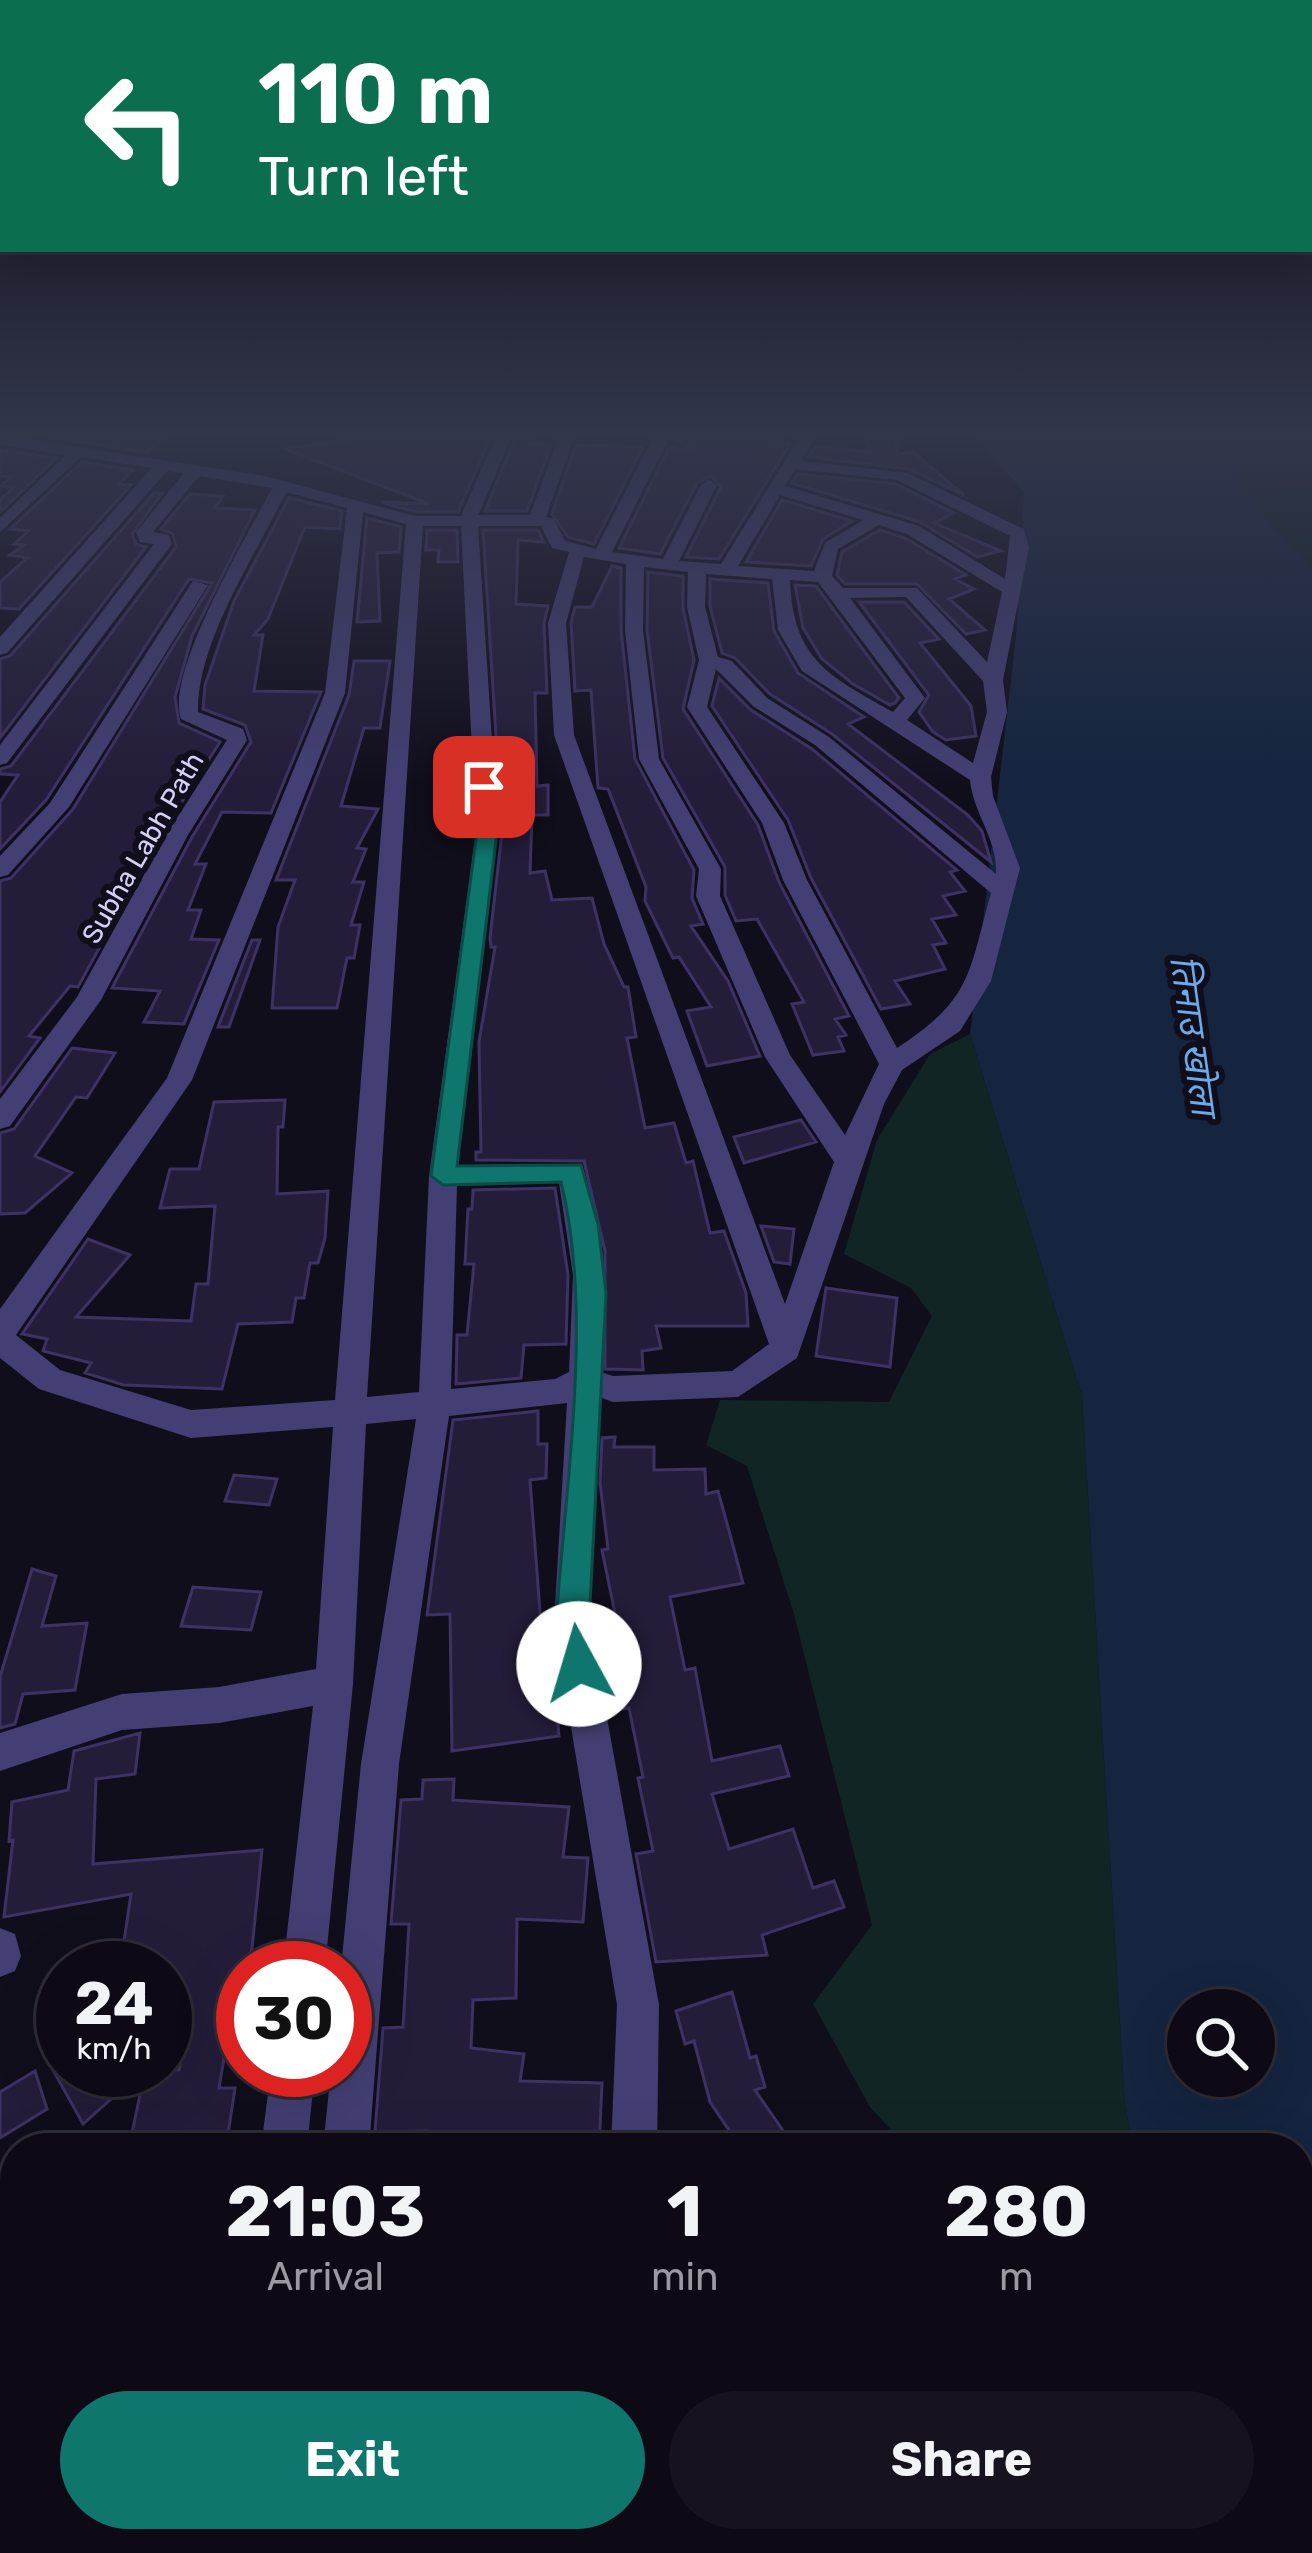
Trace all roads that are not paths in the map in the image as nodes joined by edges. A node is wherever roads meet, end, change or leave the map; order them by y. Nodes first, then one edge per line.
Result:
1 (89, 548) edge
2 (160, 548) edge
3 (250, 548) edge
4 (351, 548) edge
5 (413, 548) edge
6 (472, 548) edge
7 (573, 548) edge
8 (593, 548) edge
9 (677, 548) edge
10 (740, 548) edge
11 (830, 548) edge
12 (943, 548) edge
13 (1020, 548) edge
14 (590, 553) junction
15 (634, 560) junction
16 (668, 566) junction
17 (697, 568) junction
18 (728, 569) junction
19 (781, 573) junction
20 (199, 585) dead end
21 (831, 585) junction
22 (1011, 590) junction
23 (0, 649) edge
24 (709, 660) junction
25 (993, 680) junction
26 (896, 721) junction
27 (0, 759) edge
28 (980, 777) junction
29 (0, 869) edge
30 (1003, 891) junction
31 (892, 1064) junction
32 (0, 1119) edge
33 (848, 1162) junction
34 (443, 1176) junction
35 (0, 1336) edge
36 (786, 1349) junction
37 (584, 1379) junction
38 (434, 1402) junction
39 (350, 1412) junction
40 (334, 1684) junction
41 (0, 1752) edge
42 (307, 1941) edge
43 (290, 2097) edge
44 (286, 2133) edge
45 (347, 2133) edge
46 (634, 2133) edge

1 - 23 street
2 - 27 street
3 - 32 street, Subha Labh Path
4 - 35 street
5 - 39 street
6 - 34 street
7 - 14 street
8 - 14 street
9 - 16 street
10 - 18 street
11 - 21 street
12 - 22 street
13 - 22 street
14 - 15 street
14 - 36 street
15 - 16 street
15 - 33 street
16 - 17 street
17 - 18 street
17 - 24 street
18 - 19 street
19 - 21 street
19 - 26 street
20 - 29 street
21 - 25 street
21 - 26 street
22 - 25 street
24 - 30 street
24 - 31 street
25 - 28 street
26 - 28 street
28 - 30 street
30 - 31 street
31 - 33 street
33 - 36 street
34 - 37 street
34 - 38 street
35 - 39 street
36 - 37 street
37 - 38 street
37 - 46 street
38 - 39 street
38 - 45 street
39 - 40 street
40 - 41 street
40 - 42 street
43 - 44 street

